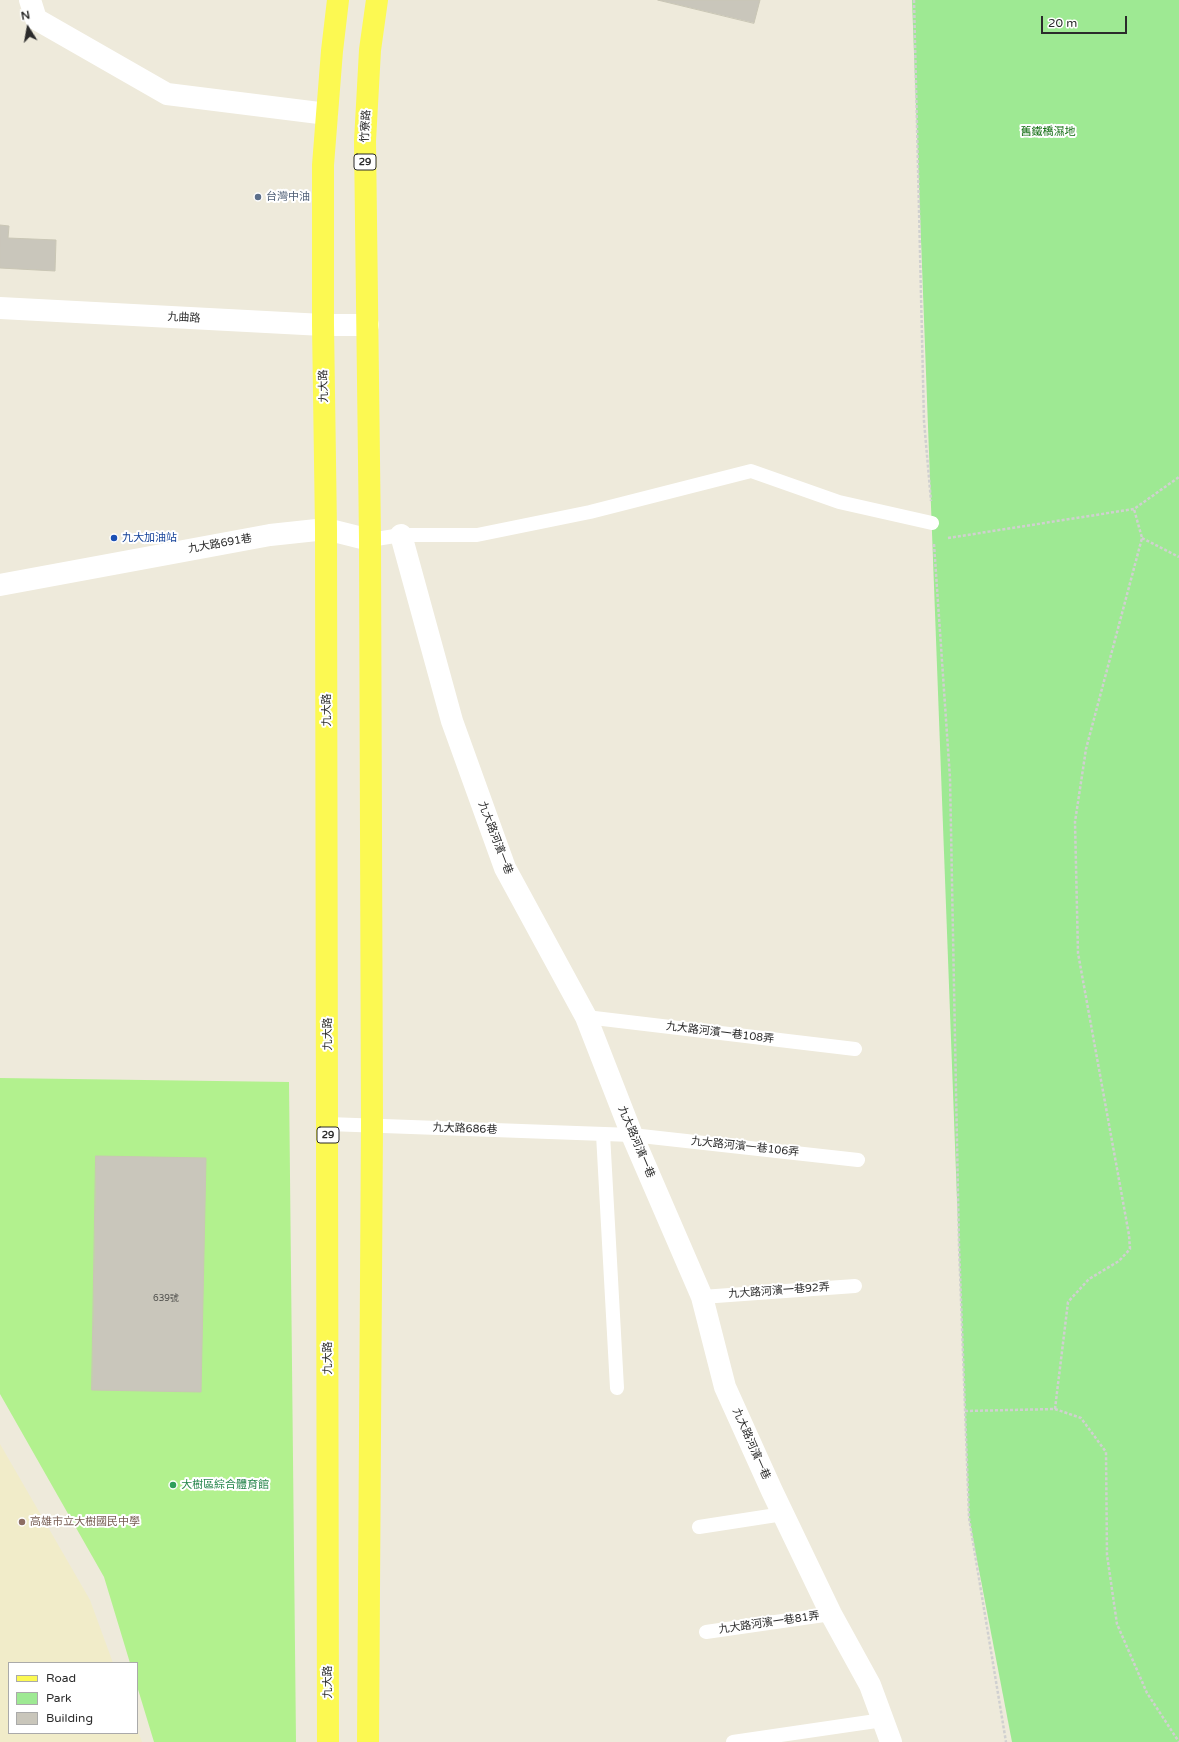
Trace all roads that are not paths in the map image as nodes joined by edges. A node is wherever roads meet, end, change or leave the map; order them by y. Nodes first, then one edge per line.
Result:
1 (30, 0) edge
2 (338, 0) edge
3 (377, 0) edge
4 (327, 114) junction
5 (0, 308) edge
6 (323, 325) junction
7 (368, 326) junction
8 (932, 523) road end
9 (326, 529) junction
10 (401, 535) junction
11 (370, 540) junction
12 (0, 585) edge
13 (586, 1017) junction
14 (855, 1049) dead end
15 (328, 1124) junction
16 (372, 1125) junction
17 (603, 1134) junction
18 (632, 1135) junction
19 (858, 1160) dead end
20 (855, 1286) dead end
21 (702, 1297) junction
22 (617, 1388) dead end
23 (783, 1514) junction
24 (699, 1527) dead end
25 (831, 1614) junction
26 (706, 1632) dead end
27 (883, 1720) junction
28 (328, 1742) edge
29 (368, 1742) edge
30 (733, 1742) edge
31 (891, 1742) edge

1 - 4 street
2 - 4 main road, 29
3 - 7 main road, 竹寮路 / 29
4 - 6 main road, 29
5 - 6 street, 九曲路
6 - 7 street, 九曲路
6 - 9 main road, 九大路 / 29
7 - 11 main road, 29
8 - 10 lane
9 - 11 street, 九大路691巷
9 - 12 street, 九大路691巷
9 - 15 main road, 九大路 / 29
10 - 11 lane
10 - 13 street, 九大路河濱一巷
11 - 16 main road, 29
13 - 14 lane, 九大路河濱一巷108弄
13 - 18 street, 九大路河濱一巷
15 - 16 lane, 九大路686巷
15 - 28 main road, 九大路 / 29
16 - 17 lane, 九大路686巷
16 - 29 main road, 29
17 - 18 lane, 九大路686巷
17 - 22 lane
18 - 19 lane, 九大路河濱一巷106弄
18 - 21 street, 九大路河濱一巷
20 - 21 lane, 九大路河濱一巷92弄
21 - 23 street, 九大路河濱一巷
23 - 24 lane
23 - 25 street, 九大路河濱一巷
25 - 26 lane, 九大路河濱一巷81弄
25 - 27 street, 九大路河濱一巷
27 - 30 lane
27 - 31 street, 九大路河濱一巷

